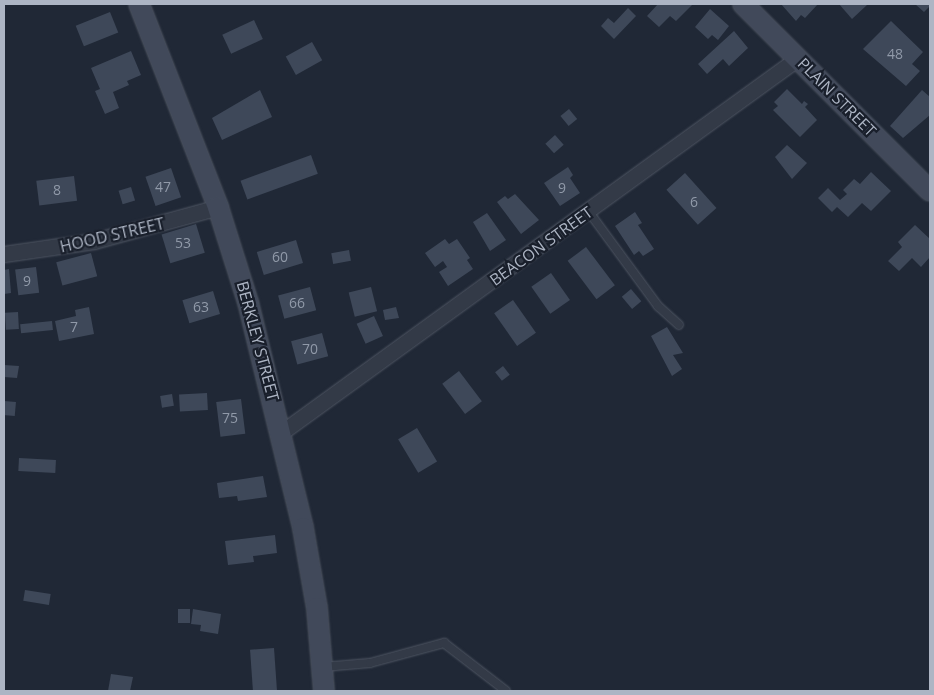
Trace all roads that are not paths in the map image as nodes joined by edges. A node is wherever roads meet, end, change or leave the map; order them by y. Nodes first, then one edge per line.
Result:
1 (140, 4) edge
2 (743, 4) edge
3 (798, 58) junction
4 (930, 191) edge
5 (218, 208) junction
6 (589, 212) junction
7 (4, 254) edge
8 (680, 325) dead end
9 (282, 432) junction
10 (323, 667) junction
11 (324, 691) edge
12 (506, 691) edge

1 - 5 main road, BERKLEY STREET
2 - 3 main road, PLAIN STREET
3 - 4 main road, PLAIN STREET
3 - 6 street, BEACON STREET
5 - 7 street, HOOD STREET
5 - 9 main road, BERKLEY STREET
6 - 8 lane
6 - 9 street, BEACON STREET
9 - 10 main road, BERKLEY STREET
10 - 11 main road, BERKLEY STREET
10 - 12 lane

